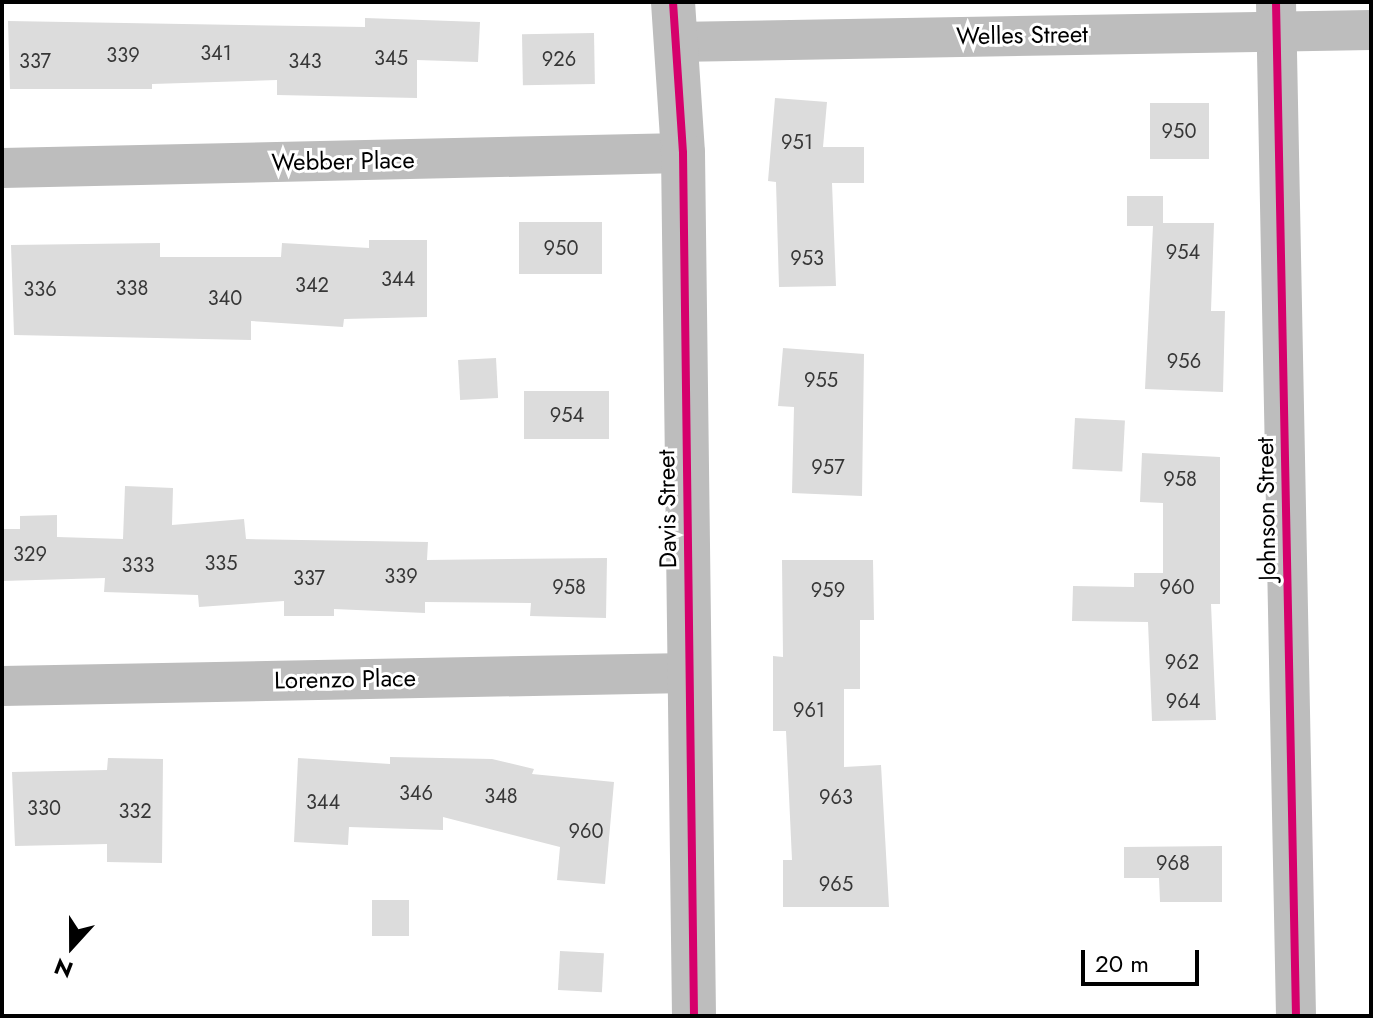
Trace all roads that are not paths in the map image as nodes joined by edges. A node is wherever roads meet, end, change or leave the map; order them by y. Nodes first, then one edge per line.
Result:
1 (1276, 16) edge
2 (674, 22) edge
3 (1371, 30) edge
4 (683, 153) junction
5 (2, 168) edge
6 (688, 673) junction
7 (2, 686) edge
8 (694, 1016) edge
9 (1296, 1016) edge

1 - 2 street, Welles Street
1 - 3 street, Welles Street
1 - 9 street, Johnson Street
2 - 4 street, Davis Street
4 - 5 street, Webber Place
4 - 6 street, Davis Street
6 - 7 street, Lorenzo Place
6 - 8 street, Davis Street

